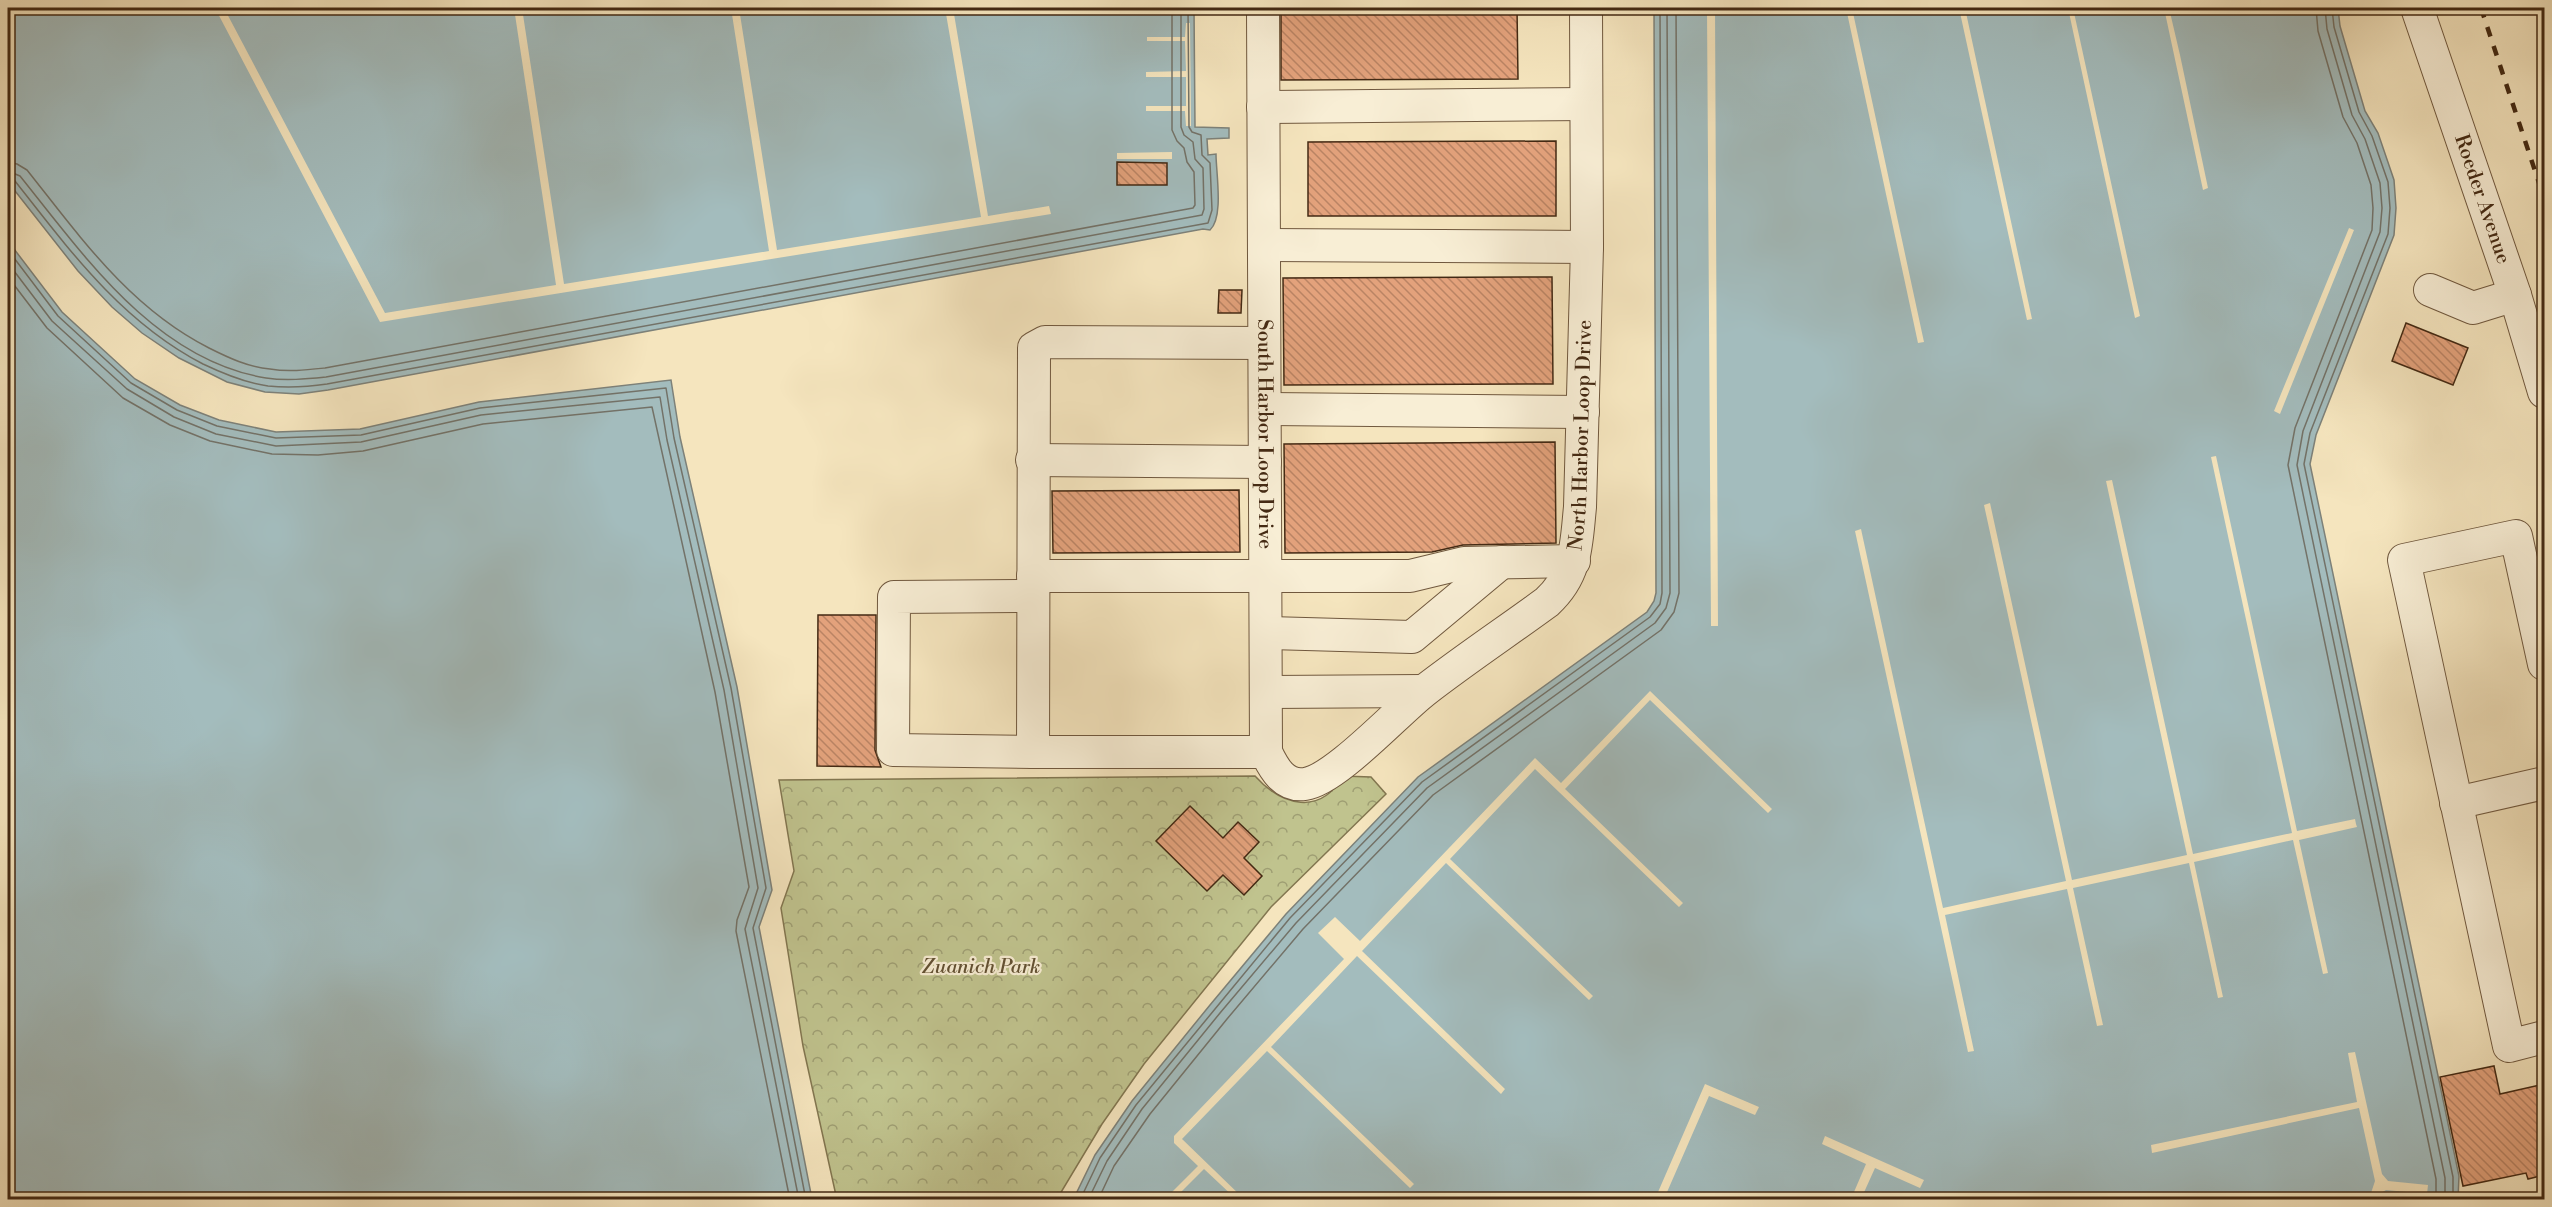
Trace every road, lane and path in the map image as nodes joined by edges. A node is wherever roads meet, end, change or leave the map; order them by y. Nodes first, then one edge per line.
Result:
1 (1263, 8) edge
2 (1586, 8) edge
3 (2417, 8) edge
4 (1586, 104) junction
5 (1263, 107) junction
6 (1264, 245) junction
7 (1587, 247) junction
8 (2430, 290) dead end
9 (2515, 295) junction
10 (1264, 343) junction
11 (2544, 392) edge
12 (1265, 409) junction
13 (1583, 412) junction
14 (1032, 460) junction
15 (1265, 462) junction
16 (1574, 561) junction
17 (1502, 562) junction
18 (1265, 575) junction
19 (1033, 586) junction
20 (1266, 633) junction
21 (2544, 664) edge
22 (1424, 691) junction
23 (1266, 692) junction
24 (1033, 752) junction
25 (1266, 752) junction
26 (1349, 757) joint
27 (2544, 783) edge
28 (2456, 803) junction
29 (2544, 1037) edge

1 - 5 street, South Harbor Loop Drive
2 - 4 street, North Harbor Loop Drive
3 - 9 street, Roeder Avenue
4 - 5 street
4 - 7 street, North Harbor Loop Drive
5 - 6 street, South Harbor Loop Drive
6 - 7 street
6 - 10 street, South Harbor Loop Drive
7 - 13 street, North Harbor Loop Drive
8 - 9 street
9 - 11 street, Roeder Avenue
10 - 12 street, South Harbor Loop Drive
10 - 14 street
12 - 13 street
12 - 15 street, South Harbor Loop Drive
13 - 16 street, North Harbor Loop Drive
14 - 15 street
14 - 19 street
15 - 18 street, South Harbor Loop Drive
16 - 17 street
16 - 22 street, North Harbor Loop Drive
17 - 18 street
17 - 20 street
18 - 19 street
18 - 20 street, South Harbor Loop Drive
19 - 24 street
19 - 24 street
20 - 23 street, South Harbor Loop Drive
21 - 28 street
22 - 23 street
22 - 26 street, North Harbor Loop Drive
23 - 25 street, South Harbor Loop Drive
24 - 25 street
25 - 26 street, South Harbor Loop Drive
27 - 28 street
28 - 29 street

